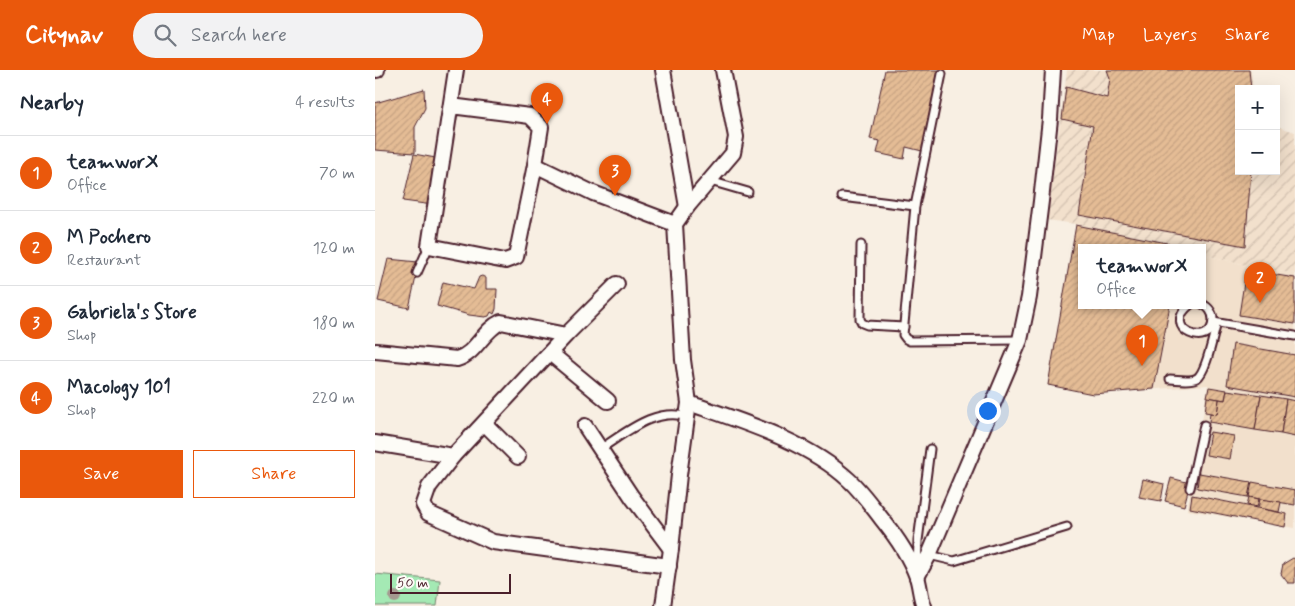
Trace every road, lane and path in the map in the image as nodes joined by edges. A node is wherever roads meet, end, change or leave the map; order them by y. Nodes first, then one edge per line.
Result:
1 (455, 70) edge
2 (663, 70) edge
3 (723, 70) edge
4 (1053, 70) edge
5 (942, 74) dead end
6 (451, 106) junction
7 (535, 165) junction
8 (710, 181) junction
9 (748, 192) dead end
10 (842, 197) dead end
11 (915, 206) junction
12 (687, 207) junction
13 (675, 224) junction
14 (861, 245) dead end
15 (429, 246) junction
16 (417, 274) dead end
17 (617, 284) dead end
18 (1206, 306) edge
19 (1184, 309) edge
20 (1215, 322) junction
21 (903, 327) junction
22 (566, 335) junction
23 (1295, 336) edge
24 (1020, 340) junction
25 (376, 351) dead end
26 (550, 353) junction
27 (1169, 379) dead end
28 (608, 401) dead end
29 (689, 410) junction
30 (485, 424) junction
31 (1203, 425) dead end
32 (585, 426) dead end
33 (375, 443) edge
34 (600, 449) junction
35 (930, 449) dead end
36 (453, 456) junction
37 (518, 457) dead end
38 (1190, 488) dead end
39 (1067, 527) dead end
40 (671, 549) junction
41 (929, 555) junction
42 (669, 566) junction
43 (917, 576) junction
44 (663, 606) edge
45 (924, 606) edge

1 - 6 street
2 - 12 street
3 - 8 street
4 - 24 street
5 - 11 lane
6 - 7 street
6 - 15 street
7 - 13 street
7 - 15 street
8 - 9 lane
8 - 12 street
10 - 11 lane
11 - 21 lane
12 - 13 street
13 - 29 street
14 - 21 lane
15 - 16 lane
17 - 22 street
18 - 20 lane
19 - 20 lane
20 - 23 lane
20 - 27 lane
21 - 24 lane
22 - 25 street
22 - 26 street
24 - 41 street
26 - 28 street
26 - 30 street
29 - 34 lane
29 - 40 street
29 - 43 street
30 - 36 street
30 - 37 street
31 - 38 lane
32 - 34 street
33 - 36 street
34 - 40 street
35 - 43 lane
36 - 42 street
39 - 41 lane
40 - 42 street
41 - 43 street
42 - 44 street
43 - 45 street

